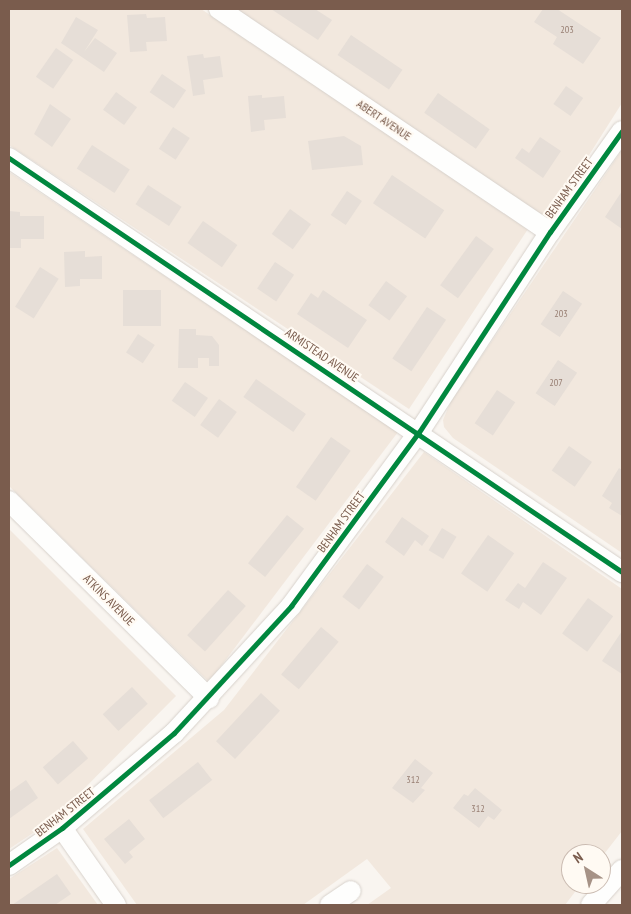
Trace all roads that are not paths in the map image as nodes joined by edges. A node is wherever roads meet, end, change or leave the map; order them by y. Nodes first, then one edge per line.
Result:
1 (219, 9) edge
2 (622, 131) edge
3 (9, 158) edge
4 (550, 232) junction
5 (419, 432) junction
6 (9, 501) edge
7 (622, 572) edge
8 (209, 698) junction
9 (62, 828) junction
10 (9, 865) edge
11 (622, 870) edge
12 (350, 891) dead end
13 (116, 905) edge
14 (330, 905) edge
15 (591, 905) edge

1 - 4 street, ABERT AVENUE
2 - 4 street, BENHAM STREET
3 - 5 street, ARMISTEAD AVENUE
4 - 5 street, BENHAM STREET
5 - 7 street, ARMISTEAD AVENUE
5 - 8 street, BENHAM STREET
6 - 8 street, ATKINS AVENUE
8 - 9 street, BENHAM STREET
9 - 10 street, BENHAM STREET
9 - 13 street
11 - 15 street
12 - 14 street

